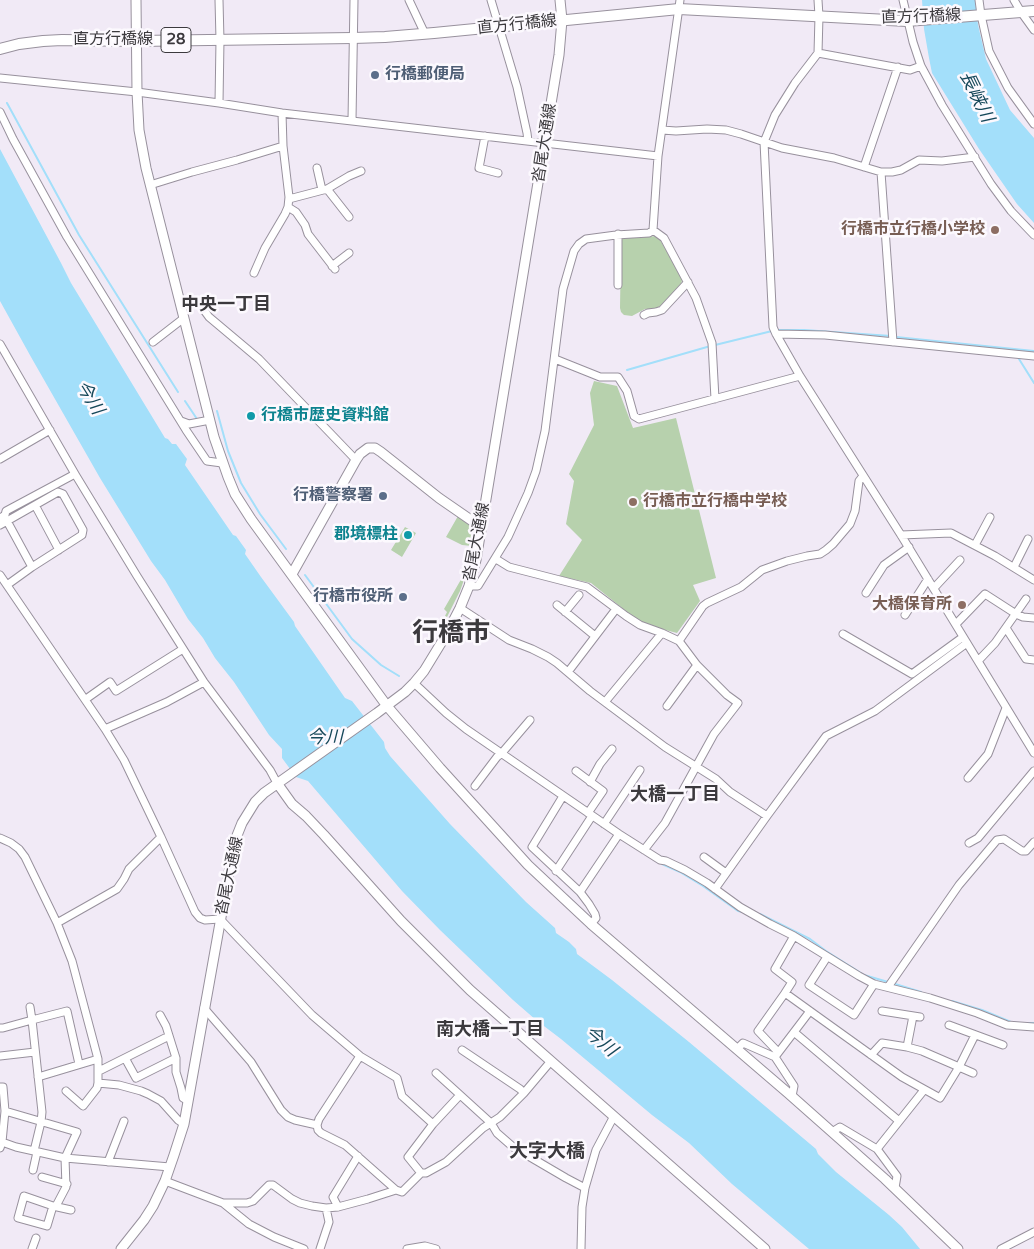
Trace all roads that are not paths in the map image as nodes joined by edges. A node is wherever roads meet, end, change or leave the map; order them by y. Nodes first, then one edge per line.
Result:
1 (136, 0) edge
2 (219, 0) edge
3 (354, 0) edge
4 (409, 0) edge
5 (490, 0) edge
6 (560, 0) edge
7 (818, 0) edge
8 (903, 0) edge
9 (979, 0) edge
10 (1014, 0) edge
11 (679, 5) edge
12 (1034, 11) edge
13 (1021, 12) junction
14 (979, 15) junction
15 (819, 16) junction
16 (562, 20) junction
17 (912, 20) junction
18 (499, 27) junction
19 (1034, 30) edge
20 (425, 34) junction
21 (353, 38) junction
22 (220, 40) junction
23 (137, 41) junction
24 (0, 50) edge
25 (818, 53) junction
26 (921, 66) junction
27 (898, 67) junction
28 (0, 78) edge
29 (137, 92) junction
30 (219, 103) junction
31 (0, 112) edge
32 (282, 113) junction
33 (352, 120) junction
34 (1034, 124) edge
35 (662, 130) junction
36 (485, 136) junction
37 (528, 141) junction
38 (764, 142) junction
39 (544, 144) junction
40 (283, 146) junction
41 (658, 156) junction
42 (974, 157) junction
43 (864, 167) junction
44 (317, 168) dead end
45 (361, 171) dead end
46 (880, 172) junction
47 (498, 173) dead end
48 (150, 185) junction
49 (325, 190) junction
50 (288, 203) junction
51 (349, 217) dead end
52 (654, 230) junction
53 (618, 234) junction
54 (1034, 235) edge
55 (349, 253) dead end
56 (254, 273) dead end
57 (688, 282) junction
58 (618, 285) dead end
59 (180, 301) junction
60 (644, 315) dead end
61 (184, 318) junction
62 (776, 334) junction
63 (153, 342) dead end
64 (893, 342) junction
65 (0, 344) edge
66 (1034, 356) edge
67 (555, 359) junction
68 (800, 376) junction
69 (715, 399) junction
70 (210, 420) junction
71 (181, 421) junction
72 (50, 430) junction
73 (0, 459) edge
74 (356, 460) junction
75 (222, 463) junction
76 (75, 474) junction
77 (863, 476) junction
78 (35, 505) junction
79 (990, 517) dead end
80 (4, 519) edge
81 (0, 525) edge
82 (481, 527) junction
83 (901, 534) junction
84 (1028, 539) dead end
85 (976, 545) junction
86 (908, 547) junction
87 (59, 550) junction
88 (496, 559) junction
89 (960, 560) dead end
90 (32, 567) junction
91 (1014, 567) junction
92 (292, 574) junction
93 (0, 575) edge
94 (928, 579) junction
95 (1034, 580) edge
96 (7, 586) junction
97 (469, 586) junction
98 (934, 588) junction
99 (866, 593) dead end
100 (579, 595) dead end
101 (1026, 599) dead end
102 (556, 606) dead end
103 (460, 608) junction
104 (616, 609) junction
105 (565, 612) junction
106 (1016, 614) junction
107 (905, 615) dead end
108 (1034, 618) edge
109 (956, 624) junction
110 (1006, 628) junction
111 (662, 633) junction
112 (843, 634) dead end
113 (595, 636) junction
114 (965, 640) junction
115 (679, 641) junction
116 (183, 648) junction
117 (1034, 660) edge
118 (978, 661) junction
119 (697, 665) junction
120 (568, 672) junction
121 (204, 682) junction
122 (414, 683) junction
123 (86, 698) junction
124 (605, 702) junction
125 (387, 706) junction
126 (667, 706) dead end
127 (1006, 708) junction
128 (530, 720) dead end
129 (105, 728) junction
130 (612, 749) dead end
131 (1034, 752) edge
132 (501, 754) junction
133 (696, 766) junction
134 (640, 770) dead end
135 (1034, 771) edge
136 (576, 772) dead end
137 (968, 778) dead end
138 (280, 781) junction
139 (590, 782) junction
140 (475, 786) dead end
141 (563, 796) junction
142 (590, 814) junction
143 (767, 816) junction
144 (604, 824) junction
145 (619, 834) junction
146 (162, 837) junction
147 (0, 838) edge
148 (1034, 842) edge
149 (969, 843) dead end
150 (644, 850) junction
151 (704, 857) dead end
152 (556, 871) junction
153 (726, 873) junction
154 (715, 889) junction
155 (580, 892) junction
156 (220, 919) junction
157 (57, 924) junction
158 (591, 924) junction
159 (794, 936) junction
160 (827, 957) junction
161 (874, 984) junction
162 (888, 987) junction
163 (785, 993) junction
164 (30, 1007) dead end
165 (204, 1008) junction
166 (810, 1011) junction
167 (882, 1011) dead end
168 (160, 1015) dead end
169 (32, 1020) junction
170 (949, 1025) dead end
171 (1034, 1027) edge
172 (0, 1028) edge
173 (794, 1032) junction
174 (974, 1035) junction
175 (169, 1036) junction
176 (1003, 1045) dead end
177 (907, 1047) junction
178 (462, 1050) dead end
179 (737, 1050) junction
180 (35, 1052) junction
181 (777, 1055) junction
182 (871, 1055) junction
183 (0, 1056) edge
184 (360, 1056) junction
185 (125, 1058) junction
186 (176, 1058) junction
187 (98, 1059) junction
188 (551, 1061) junction
189 (79, 1064) junction
190 (959, 1067) junction
191 (99, 1071) junction
192 (436, 1073) dead end
193 (973, 1073) dead end
194 (38, 1077) junction
195 (98, 1083) junction
196 (0, 1087) edge
197 (924, 1090) junction
198 (66, 1091) dead end
199 (524, 1093) junction
200 (460, 1095) junction
201 (792, 1096) junction
202 (188, 1101) junction
203 (5, 1111) junction
204 (614, 1116) junction
205 (124, 1121) dead end
206 (899, 1121) junction
207 (41, 1122) junction
208 (491, 1123) junction
209 (184, 1124) junction
210 (433, 1124) junction
211 (317, 1125) junction
212 (832, 1132) junction
213 (1, 1145) edge
214 (877, 1149) junction
215 (36, 1152) junction
216 (358, 1156) junction
217 (65, 1158) junction
218 (108, 1162) junction
219 (170, 1167) junction
220 (33, 1170) dead end
221 (421, 1173) junction
222 (42, 1177) dead end
223 (165, 1181) junction
224 (66, 1184) junction
225 (585, 1188) junction
226 (894, 1188) junction
227 (396, 1190) junction
228 (223, 1203) junction
229 (55, 1206) junction
230 (338, 1207) junction
231 (326, 1208) junction
232 (71, 1210) dead end
233 (1034, 1232) edge
234 (36, 1238) dead end
235 (32, 1249) edge
236 (121, 1249) edge
237 (304, 1249) edge
238 (320, 1249) edge
239 (409, 1249) edge
240 (436, 1249) edge
241 (582, 1249) edge
242 (765, 1249) edge
243 (958, 1249) edge
244 (1001, 1249) edge

1 - 23 street
2 - 22 street
3 - 21 street
4 - 20 street
5 - 18 street
6 - 16 street, 沓尾大通線
7 - 15 street
8 - 17 street
9 - 14 street
10 - 13 street
11 - 15 main road, 直方行橋線 / 28
11 - 16 main road, 直方行橋線 / 28
11 - 35 street
12 - 13 main road, 直方行橋線 / 28
13 - 14 main road, 直方行橋線 / 28
13 - 19 street
14 - 17 main road, 直方行橋線 / 28
14 - 34 street
15 - 17 main road, 直方行橋線 / 28
15 - 25 street
16 - 18 main road, 直方行橋線 / 28
16 - 39 street, 沓尾大通線
17 - 26 street
18 - 20 main road, 直方行橋線 / 28
18 - 37 street
20 - 21 main road, 直方行橋線 / 28
21 - 22 main road, 直方行橋線 / 28
21 - 33 street
22 - 23 main road, 直方行橋線 / 28
22 - 30 street
23 - 24 main road, 直方行橋線 / 28
23 - 29 street
25 - 27 street
25 - 38 street
26 - 27 street
26 - 42 street
27 - 43 street
28 - 29 street
29 - 30 street
29 - 48 street
30 - 32 street
31 - 71 street
32 - 33 street
32 - 40 street
33 - 36 street
35 - 38 street
35 - 41 street
36 - 37 street
36 - 47 street
37 - 39 street
38 - 43 street
38 - 62 street
39 - 41 street
39 - 82 street, 沓尾大通線
40 - 48 street
40 - 50 street
41 - 52 street
42 - 46 street
42 - 54 street
43 - 46 street
44 - 49 street
45 - 49 street
46 - 64 street
48 - 59 street
49 - 50 street
49 - 51 street
50 - 55 street
50 - 56 street
52 - 53 street
52 - 57 street
53 - 58 street
53 - 67 street
57 - 60 street
57 - 69 street
59 - 61 street
59 - 74 street
61 - 63 street
61 - 70 street
62 - 64 street
62 - 68 street
64 - 66 street
65 - 72 street
67 - 69 street
67 - 88 street
68 - 69 street
68 - 77 street
70 - 71 street
70 - 75 street
71 - 75 street
72 - 73 street
72 - 76 street
74 - 82 street
74 - 92 street
75 - 92 street
76 - 80 street
76 - 116 street
77 - 83 street
77 - 115 street
78 - 80 street
78 - 87 street
78 - 87 street
79 - 85 street
80 - 81 street
80 - 90 street
82 - 97 street, 沓尾大通線
83 - 85 street
83 - 86 street
84 - 91 street
85 - 91 street
86 - 94 street
86 - 99 street
87 - 90 street
88 - 97 street
88 - 104 street
89 - 98 street
90 - 96 street
91 - 95 street
92 - 125 street
93 - 96 street
94 - 98 street
94 - 107 street
96 - 123 street
97 - 103 street, 沓尾大通線
98 - 109 street
100 - 105 street
101 - 106 street
102 - 105 street
103 - 120 street
103 - 122 street, 沓尾大通線
104 - 111 street
104 - 113 street
105 - 113 street
106 - 108 street
106 - 109 street
106 - 110 street
109 - 114 street
110 - 117 street
110 - 118 street
111 - 115 street
111 - 124 street
112 - 114 street
113 - 120 street
114 - 118 street
114 - 143 street
115 - 119 street
116 - 121 street
116 - 123 street
118 - 127 street
119 - 126 street
119 - 133 street
120 - 124 street
121 - 129 street
121 - 138 street
122 - 125 street, 沓尾大通線
122 - 132 street
123 - 129 street
124 - 133 street
125 - 138 street, 沓尾大通線
125 - 158 street
127 - 131 street
127 - 137 street
128 - 132 street
129 - 146 street
130 - 139 street
132 - 140 street
132 - 141 street
133 - 143 street
133 - 150 street
134 - 144 street
135 - 149 street
136 - 139 street
138 - 156 street, 沓尾大通線
138 - 188 street
139 - 142 street
141 - 142 street
141 - 152 street
142 - 144 street
142 - 152 street
143 - 153 street
144 - 145 street
145 - 150 street
145 - 155 street
146 - 156 street
146 - 157 street
147 - 157 street
148 - 162 street
150 - 154 street
151 - 153 street
152 - 155 street
153 - 154 street
154 - 159 street
155 - 158 street
156 - 165 street, 沓尾大通線
156 - 184 street
157 - 187 street
158 - 179 street
159 - 160 street
159 - 163 street
160 - 161 street
160 - 161 street
161 - 162 street
162 - 171 street
163 - 166 street
163 - 181 street
164 - 169 street
165 - 202 street, 沓尾大通線
165 - 211 street
166 - 173 street
166 - 182 street
167 - 177 street
168 - 175 street
169 - 172 street
169 - 180 street
169 - 189 street
170 - 174 street
173 - 181 street
173 - 206 street
174 - 176 street
174 - 190 street
175 - 185 street
175 - 186 street
177 - 182 street
177 - 190 street
178 - 199 street
179 - 181 street
179 - 201 street
180 - 183 street
180 - 194 street
181 - 201 street
182 - 197 street
184 - 210 street
184 - 211 street
185 - 186 street
185 - 191 street
186 - 202 street
187 - 189 street
187 - 191 street
188 - 199 street
188 - 204 street
189 - 194 street
190 - 193 street
190 - 197 street
191 - 195 street
192 - 200 street
194 - 207 street
195 - 198 street
195 - 209 street
196 - 203 street
197 - 206 street
199 - 208 street
200 - 208 street
200 - 210 street
201 - 212 street
202 - 209 street, 沓尾大通線
203 - 207 street
203 - 213 street
204 - 225 street
204 - 242 street
205 - 218 street
206 - 214 street
207 - 215 street
207 - 217 street
208 - 221 street
208 - 225 street
209 - 219 street, 沓尾大通線
210 - 221 street
211 - 216 street
212 - 214 street
212 - 226 street
213 - 215 street
214 - 226 street
215 - 217 street
215 - 220 street
216 - 227 street
216 - 230 street
217 - 218 street
217 - 224 street
218 - 219 street
219 - 223 street, 沓尾大通線
221 - 227 street
222 - 224 street
223 - 228 street
223 - 236 street, 沓尾大通線
224 - 229 street
225 - 241 street
226 - 243 street
227 - 230 street
228 - 231 street
228 - 237 street
229 - 229 street
229 - 232 street
230 - 231 street
231 - 238 street
233 - 244 street
234 - 235 street
239 - 240 street

